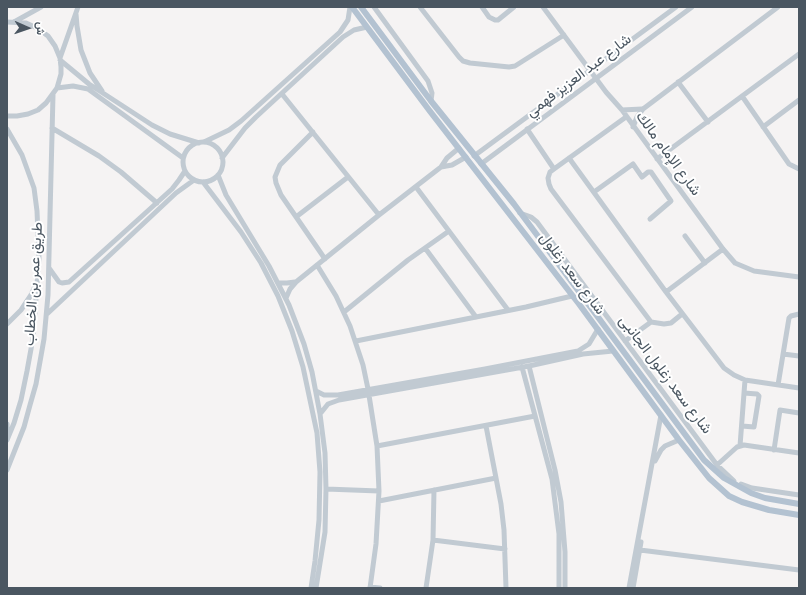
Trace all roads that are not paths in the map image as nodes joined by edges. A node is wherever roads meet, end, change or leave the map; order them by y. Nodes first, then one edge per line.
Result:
1 (41, 7) edge
2 (78, 7) edge
3 (351, 7) edge
4 (362, 7) edge
5 (374, 7) edge
6 (420, 7) edge
7 (482, 7) edge
8 (514, 7) edge
9 (543, 7) edge
10 (676, 7) edge
11 (692, 7) edge
12 (778, 7) edge
13 (76, 14) junction
14 (9, 22) edge
15 (367, 27) junction
16 (564, 35) junction
17 (799, 54) edge
18 (60, 59) junction
19 (590, 70) junction
20 (596, 78) junction
21 (678, 82) junction
22 (57, 88) junction
23 (104, 93) junction
24 (282, 94) junction
25 (53, 95) junction
26 (742, 96) junction
27 (799, 100) edge
28 (433, 103) junction
29 (643, 109) junction
30 (429, 110) junction
31 (622, 110) junction
32 (7, 116) edge
33 (626, 116) junction
34 (708, 122) junction
35 (633, 126) junction
36 (763, 127) junction
37 (52, 128) junction
38 (7, 129) edge
39 (527, 129) junction
40 (313, 132) junction
41 (496, 140) junction
42 (201, 142) junction
43 (459, 148) junction
44 (502, 148) junction
45 (474, 156) junction
46 (466, 157) junction
47 (183, 158) junction
48 (222, 158) junction
49 (569, 158) junction
50 (657, 159) junction
51 (481, 164) junction
52 (442, 167) junction
53 (554, 169) junction
54 (799, 169) edge
55 (185, 170) junction
56 (218, 175) junction
57 (348, 177) junction
58 (194, 180) junction
59 (203, 182) junction
60 (416, 187) junction
61 (594, 192) junction
62 (157, 203) junction
63 (520, 213) junction
64 (379, 215) junction
65 (296, 217) junction
66 (650, 218) dead end
67 (449, 231) junction
68 (685, 236) dead end
69 (425, 248) junction
70 (723, 249) junction
71 (325, 259) junction
72 (705, 263) junction
73 (317, 265) junction
74 (49, 268) junction
75 (799, 277) edge
76 (38, 279) junction
77 (296, 282) junction
78 (278, 283) junction
79 (666, 292) junction
80 (572, 296) junction
81 (286, 298) junction
82 (508, 310) junction
83 (344, 312) junction
84 (47, 314) junction
85 (682, 314) junction
86 (799, 314) edge
87 (476, 317) junction
88 (651, 322) junction
89 (7, 324) edge
90 (598, 329) junction
91 (356, 340) junction
92 (625, 341) junction
93 (613, 351) junction
94 (783, 354) junction
95 (799, 356) edge
96 (530, 366) junction
97 (522, 367) junction
98 (642, 377) junction
99 (745, 380) junction
100 (636, 382) junction
101 (778, 385) junction
102 (799, 388) edge
103 (316, 391) junction
104 (368, 392) junction
105 (744, 392) junction
106 (799, 413) edge
107 (320, 414) junction
108 (661, 415) junction
109 (535, 416) junction
110 (7, 424) edge
111 (486, 426) junction
112 (742, 426) junction
113 (7, 440) edge
114 (679, 440) junction
115 (377, 446) junction
116 (740, 446) junction
117 (774, 450) junction
118 (799, 453) edge
119 (717, 465) junction
120 (7, 470) edge
121 (496, 478) junction
122 (326, 489) junction
123 (434, 490) junction
124 (379, 491) junction
125 (799, 495) edge
126 (379, 501) junction
127 (799, 504) edge
128 (799, 515) edge
129 (433, 540) junction
130 (505, 549) junction
131 (640, 550) junction
132 (799, 570) edge
133 (311, 588) edge
134 (316, 588) edge
135 (370, 588) edge
136 (380, 588) edge
137 (426, 588) edge
138 (506, 588) edge
139 (559, 588) edge
140 (565, 588) edge
141 (629, 588) edge
142 (633, 588) edge

1 - 14 street
2 - 13 street
3 - 15 main road, شارع سعد زغلول
3 - 42 street
4 - 28 main road, شارع سعد زغلول
5 - 28 street
6 - 16 street
7 - 8 street
9 - 16 street, شارع الإمام مالك
10 - 19 street, شارع عبد العزيز فهمي
11 - 20 street, شارع عبد العزيز فهمي
12 - 21 street
13 - 18 street
13 - 23 street
14 - 18 street
15 - 24 street
15 - 30 main road, شارع سعد زغلول
16 - 19 street, شارع الإمام مالك
17 - 26 street
18 - 22 street
18 - 23 street
19 - 20 street, شارع الإمام مالك
19 - 41 street, شارع عبد العزيز فهمي
20 - 31 street, شارع الإمام مالك
20 - 39 street, شارع عبد العزيز فهمي
21 - 29 street
21 - 34 street
22 - 25 street
22 - 47 street
23 - 42 street
24 - 40 street
24 - 48 street
25 - 32 street
25 - 37 street, طريق عمر بن الخطاب
26 - 34 street
26 - 36 street
27 - 36 street
28 - 30 main road
28 - 45 main road, شارع سعد زغلول
29 - 31 street
29 - 35 street
30 - 43 main road, شارع سعد زغلول
31 - 33 street, شارع الإمام مالك
33 - 35 street, شارع الإمام مالك
33 - 49 street
34 - 50 street
35 - 50 street, شارع الإمام مالك
36 - 54 street
37 - 62 street
37 - 74 street, طريق عمر بن الخطاب
38 - 76 street, طريق عمر بن الخطاب
39 - 44 street, شارع عبد العزيز فهمي
39 - 53 street
40 - 57 street
40 - 65 street
41 - 44 street
41 - 45 street, شارع عبد العزيز فهمي
42 - 47 street
42 - 48 street
43 - 46 main road, شارع سعد زغلول
43 - 52 street
44 - 51 street, شارع عبد العزيز فهمي
45 - 51 main road, شارع سعد زغلول
46 - 52 street
46 - 80 main road, شارع سعد زغلول
47 - 55 street
48 - 56 street
49 - 53 street
49 - 61 street
50 - 70 street, شارع الإمام مالك
51 - 63 main road, شارع سعد زغلول
52 - 60 street
53 - 88 street
55 - 58 street
55 - 62 street
56 - 59 street
56 - 78 street
57 - 64 street
57 - 65 street
58 - 59 street
58 - 84 street
59 - 133 street
60 - 64 street
60 - 67 street
61 - 66 street
61 - 79 street
62 - 74 street
63 - 92 street, شارع سعد زغلول الجانبى
63 - 98 main road, شارع سعد زغلول
64 - 71 street
65 - 71 street
67 - 69 street
67 - 82 street
68 - 72 street
69 - 83 street
69 - 87 street
70 - 72 street
70 - 75 street, شارع الإمام مالك
71 - 73 street
72 - 79 street
73 - 77 street
73 - 83 street
74 - 84 street, طريق عمر بن الخطاب
76 - 89 street
76 - 113 street, طريق عمر بن الخطاب
77 - 78 street
77 - 81 street
78 - 81 street
79 - 85 street
80 - 82 street
80 - 90 main road, شارع سعد زغلول
81 - 103 street
82 - 87 street
83 - 91 street
84 - 120 street, طريق عمر بن الخطاب
85 - 88 street
85 - 99 street
86 - 94 street
87 - 91 street
88 - 92 street
90 - 93 main road, شارع سعد زغلول
90 - 104 street
91 - 104 street
92 - 119 street, شارع سعد زغلول الجانبى
93 - 96 street
93 - 100 main road, شارع سعد زغلول
94 - 95 street
94 - 101 street
96 - 97 street
96 - 140 street
97 - 104 street
97 - 109 street
98 - 100 main road
98 - 127 main road, شارع سعد زغلول
99 - 101 street
99 - 105 street
100 - 108 main road, شارع سعد زغلول
101 - 102 street
103 - 104 street
103 - 107 street
104 - 107 street
104 - 115 street
105 - 112 street
105 - 112 street
106 - 117 street
107 - 122 street
108 - 114 main road, شارع سعد زغلول
108 - 141 street
109 - 111 street
109 - 139 street
110 - 113 street
111 - 115 street
111 - 121 street
112 - 116 street
114 - 128 main road, شارع سعد زغلول
114 - 131 street
115 - 124 street
116 - 117 street
116 - 119 street
117 - 118 street
119 - 125 street, شارع سعد زغلول الجانبى
121 - 123 street
121 - 130 street
122 - 124 street
122 - 134 street
123 - 126 street
123 - 129 street
124 - 126 street
126 - 135 street
129 - 130 street
129 - 137 street
130 - 138 street
131 - 132 street
131 - 142 street
135 - 136 street

